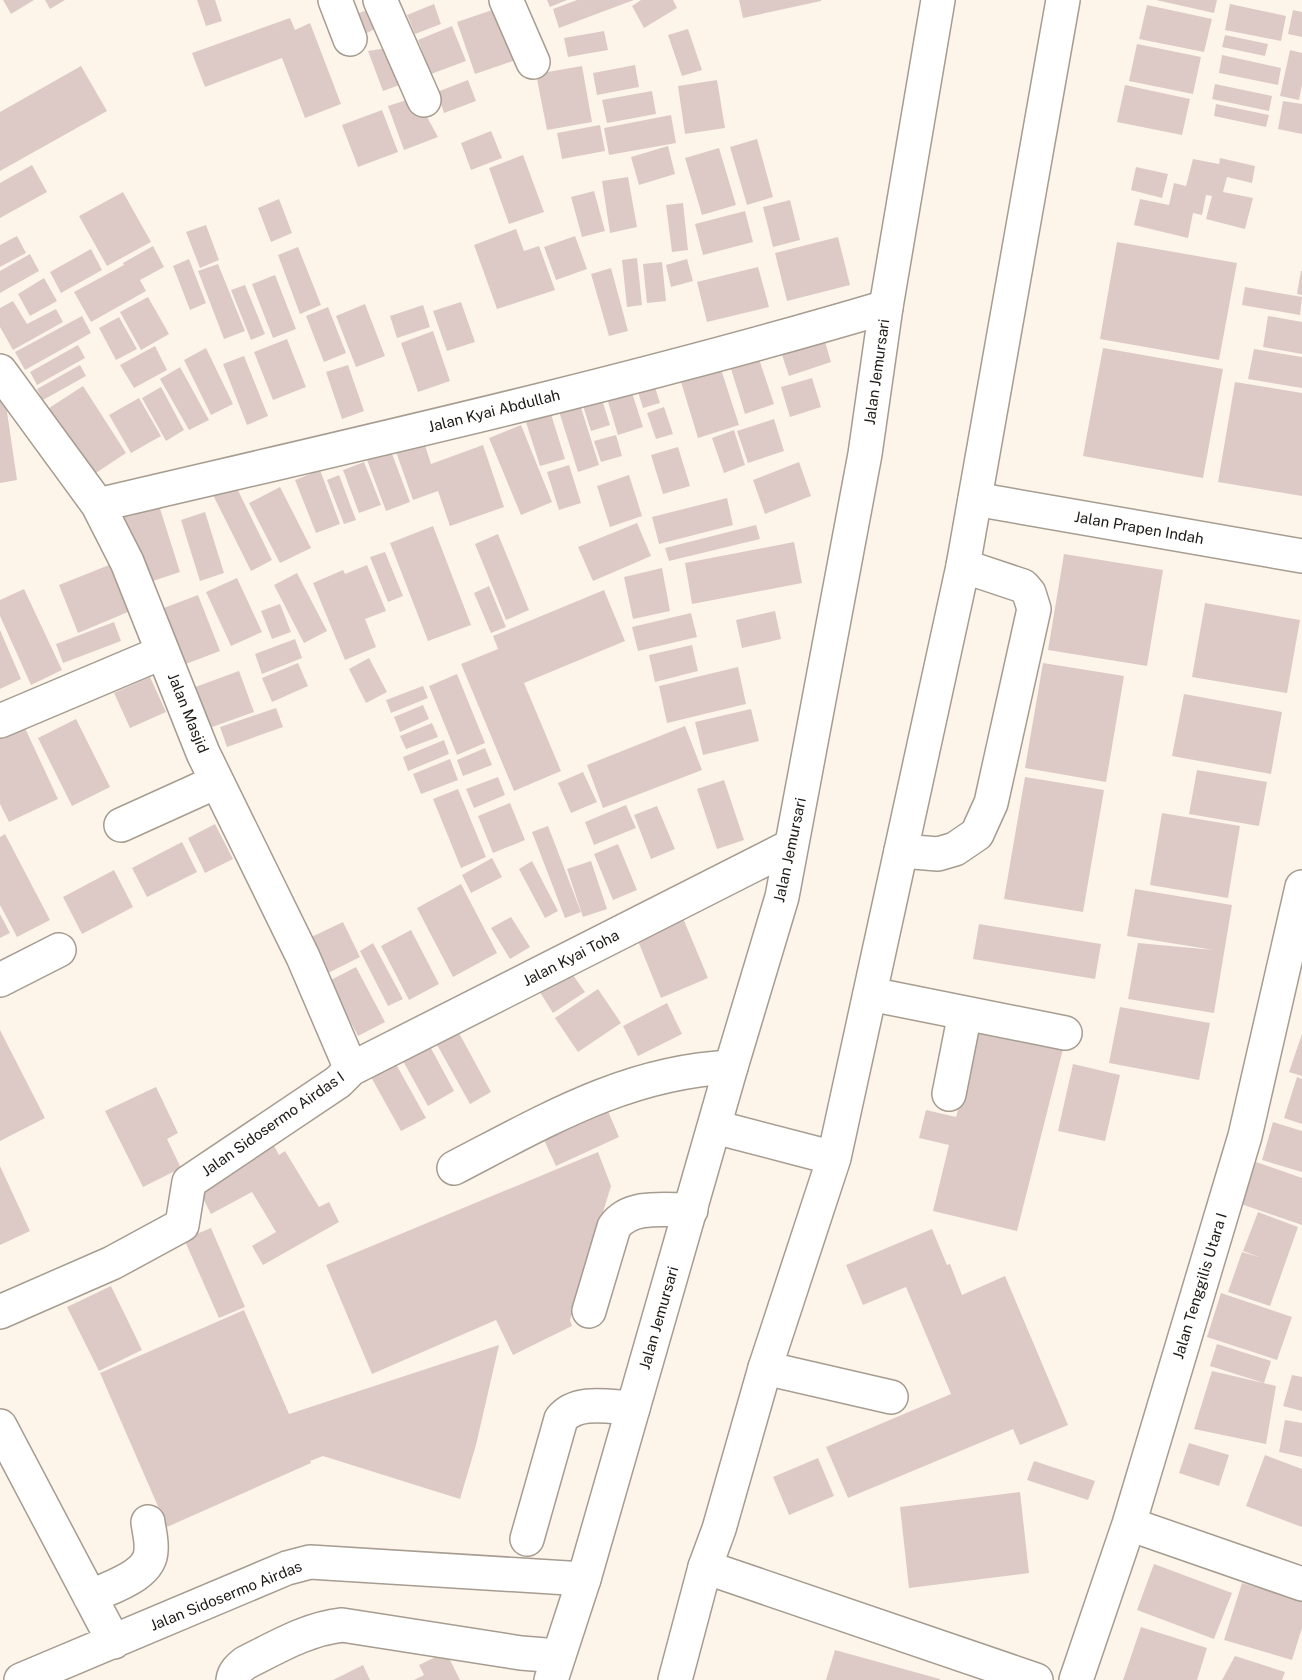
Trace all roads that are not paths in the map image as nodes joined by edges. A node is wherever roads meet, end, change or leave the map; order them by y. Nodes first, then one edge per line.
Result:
1 (335, 0) edge
2 (380, 0) edge
3 (506, 0) edge
4 (938, 0) edge
5 (1063, 0) edge
6 (350, 39) dead end
7 (533, 62) dead end
8 (424, 100) dead end
9 (886, 307) junction
10 (0, 371) edge
11 (975, 499) junction
12 (98, 505) junction
13 (1302, 556) edge
14 (963, 566) junction
15 (149, 658) dead end
16 (0, 722) edge
17 (216, 782) junction
18 (121, 825) dead end
19 (791, 846) junction
20 (901, 851) junction
21 (1302, 887) edge
22 (59, 950) dead end
23 (0, 980) edge
24 (870, 994) junction
25 (965, 1013) junction
26 (1065, 1033) dead end
27 (731, 1067) junction
28 (351, 1069) junction
29 (949, 1094) dead end
30 (715, 1127) junction
31 (834, 1158) junction
32 (454, 1168) dead end
33 (691, 1210) junction
34 (589, 1311) dead end
35 (0, 1312) edge
36 (765, 1368) junction
37 (891, 1396) dead end
38 (633, 1408) junction
39 (0, 1426) edge
40 (148, 1521) dead end
41 (1129, 1524) junction
42 (526, 1539) dead end
43 (705, 1567) junction
44 (584, 1580) junction
45 (1302, 1584) edge
46 (90, 1597) junction
47 (114, 1642) junction
48 (555, 1668) edge
49 (21, 1680) edge
50 (233, 1680) edge
51 (675, 1680) edge
52 (1036, 1680) edge
53 (1076, 1680) edge

1 - 6 street
2 - 8 street
3 - 7 street
4 - 9 street, Jalan Jemursari
5 - 11 street
9 - 12 street, Jalan Kyai Abdullah
9 - 19 street, Jalan Jemursari
10 - 12 street, Jalan Masjid
11 - 13 street, Jalan Prapen Indah
11 - 14 street
12 - 17 street, Jalan Masjid
14 - 20 street
14 - 20 street
15 - 16 street
17 - 18 street
17 - 28 street, Jalan Masjid
19 - 27 street, Jalan Jemursari
19 - 28 street, Jalan Kyai Toha
20 - 24 street
21 - 41 street, Jalan Tenggilis Utara I
22 - 23 street
24 - 25 street
24 - 31 street
25 - 26 street
25 - 29 street
27 - 30 street, Jalan Jemursari
27 - 32 street
28 - 35 street, Jalan Sidosermo Airdas I
30 - 31 street
30 - 33 street, Jalan Jemursari
31 - 36 street
33 - 34 street
33 - 38 street, Jalan Jemursari
36 - 37 street
36 - 43 street
38 - 42 street
38 - 44 street, Jalan Jemursari
39 - 46 street
40 - 46 street
41 - 45 street
41 - 53 street, Jalan Tenggilis Utara I
43 - 51 street
43 - 52 street
44 - 47 street, Jalan Sidosermo Airdas
44 - 48 street, Jalan Jemursari
46 - 47 street
47 - 49 street, Jalan Sidosermo Airdas
48 - 50 street

